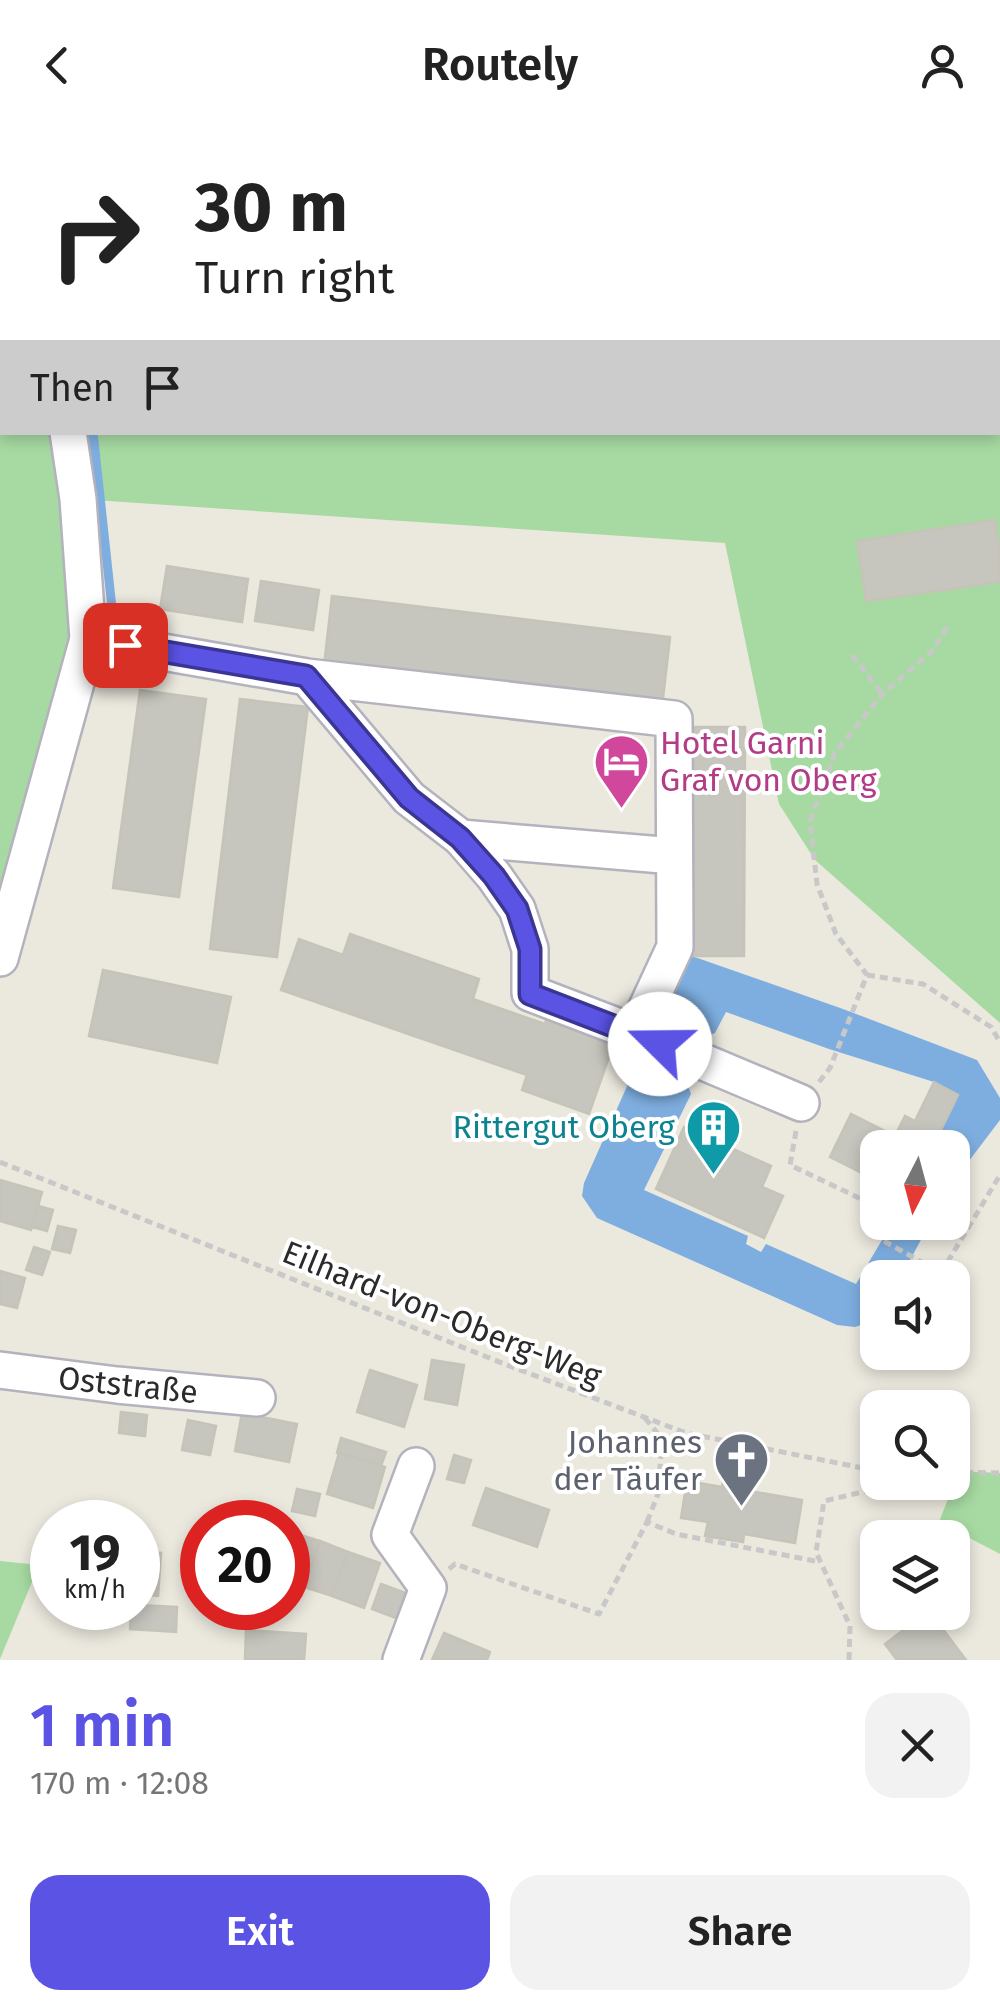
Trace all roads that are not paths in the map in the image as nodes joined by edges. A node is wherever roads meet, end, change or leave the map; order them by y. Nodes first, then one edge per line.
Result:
1 (68, 435) edge
2 (88, 639) junction
3 (306, 676) junction
4 (460, 838) junction
5 (674, 856) junction
6 (0, 958) edge
7 (635, 1033) junction
8 (800, 1103) road end
9 (0, 1370) edge
10 (257, 1398) dead end
11 (416, 1466) dead end
12 (402, 1660) edge

1 - 2 street
2 - 3 street
2 - 6 street
3 - 4 street
3 - 5 street
4 - 5 street
4 - 7 street
5 - 7 street
7 - 8 street
9 - 10 street, Oststraße
11 - 12 street

